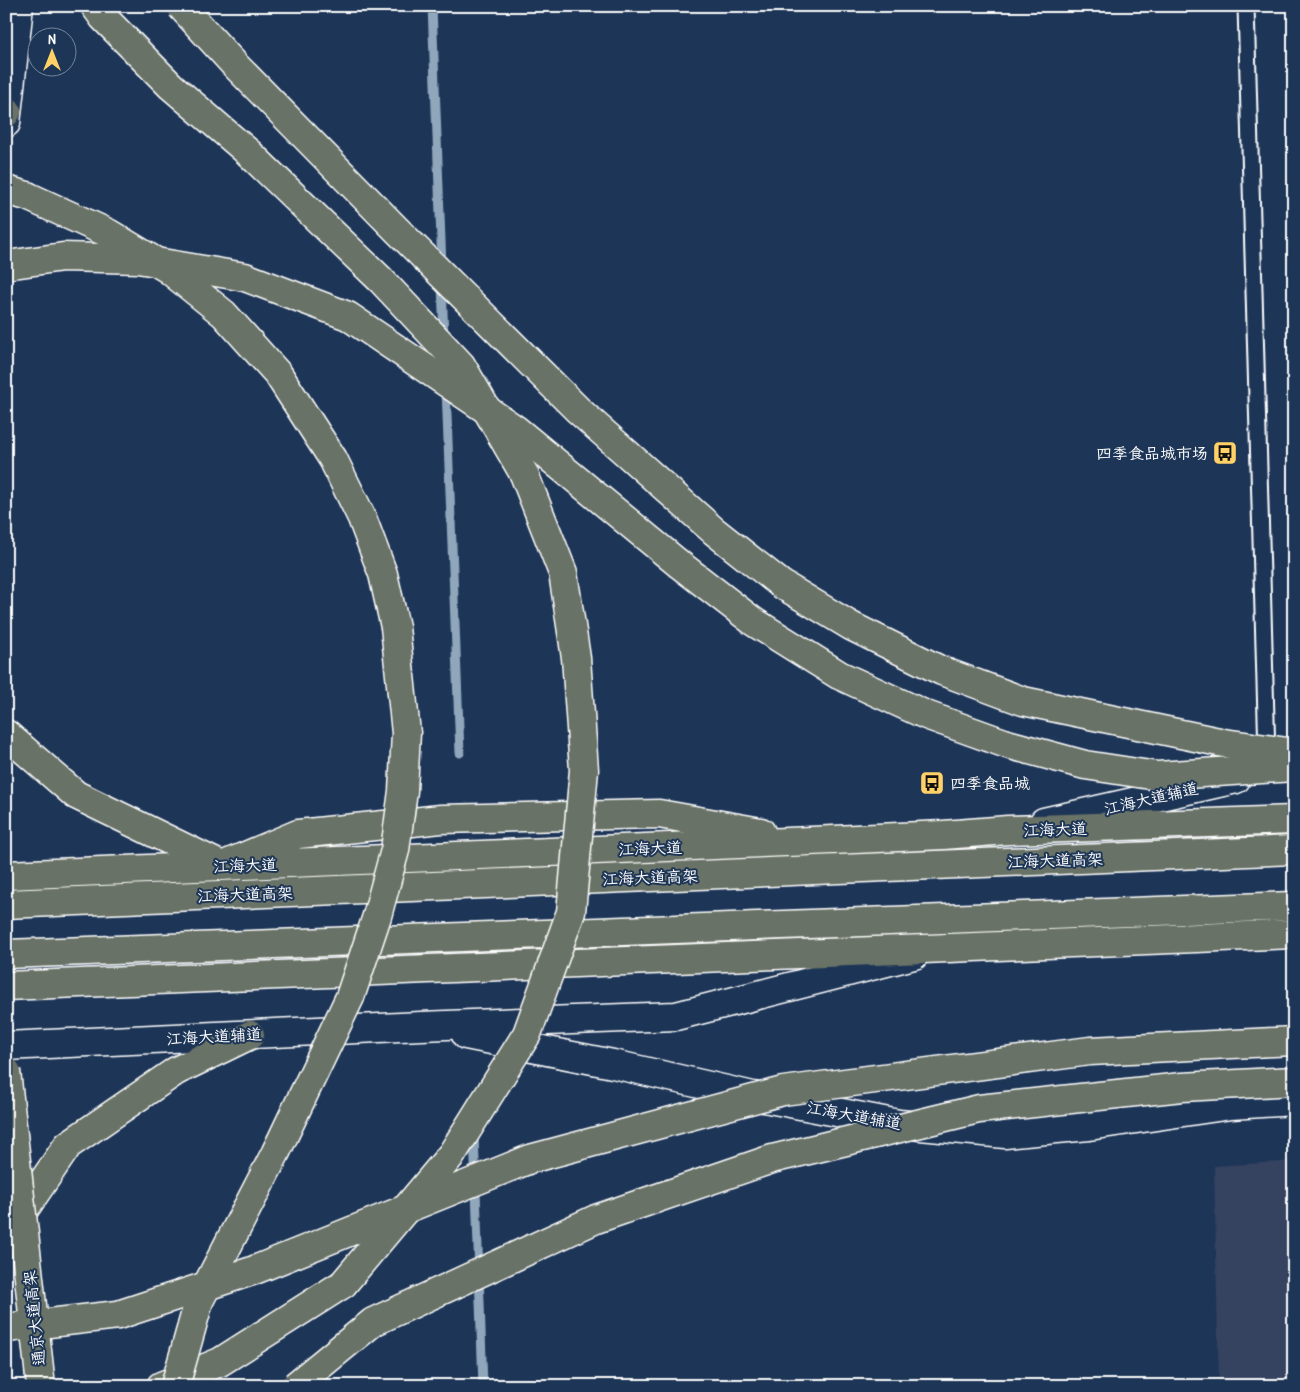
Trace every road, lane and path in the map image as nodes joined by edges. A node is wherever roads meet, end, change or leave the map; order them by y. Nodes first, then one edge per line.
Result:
1 (19, 6) edge
2 (95, 6) edge
3 (181, 6) edge
4 (1246, 6) edge
5 (7, 116) edge
6 (6, 190) edge
7 (6, 265) edge
8 (6, 734) edge
9 (1294, 753) edge
10 (1294, 766) edge
11 (1267, 772) junction
12 (1294, 820) edge
13 (1008, 830) junction
14 (812, 841) junction
15 (1294, 850) edge
16 (222, 866) junction
17 (6, 875) edge
18 (6, 904) edge
19 (1294, 906) edge
20 (1294, 934) edge
21 (942, 948) junction
22 (6, 954) edge
23 (6, 986) edge
24 (421, 1026) junction
25 (250, 1035) junction
26 (1294, 1041) edge
27 (6, 1046) edge
28 (6, 1071) edge
29 (1294, 1081) edge
30 (1294, 1101) edge
31 (6, 1236) edge
32 (6, 1328) edge
33 (41, 1386) edge
34 (161, 1386) edge
35 (175, 1386) edge
36 (295, 1386) edge

1 - 5 street
2 - 34 main road, bridge
3 - 9 main road, bridge
4 - 11 lane
6 - 35 main road, bridge
7 - 10 main road, bridge
8 - 16 main road
10 - 11 street, 江海大道辅道
11 - 13 street, 江海大道辅道
12 - 13 main road, 江海大道
13 - 14 main road, 江海大道
14 - 16 main road, 江海大道
14 - 16 main road
15 - 18 main road, 江海大道高架, bridge
16 - 17 main road, 江海大道
19 - 22 main road, bridge
20 - 21 main road
21 - 23 main road
21 - 24 street, 江海大道辅道
24 - 25 street, 江海大道辅道
24 - 30 street, 江海大道辅道
25 - 27 street, 江海大道辅道
25 - 31 main road
26 - 32 main road, bridge
28 - 33 main road, 通京大道高架, bridge
29 - 36 main road, bridge

